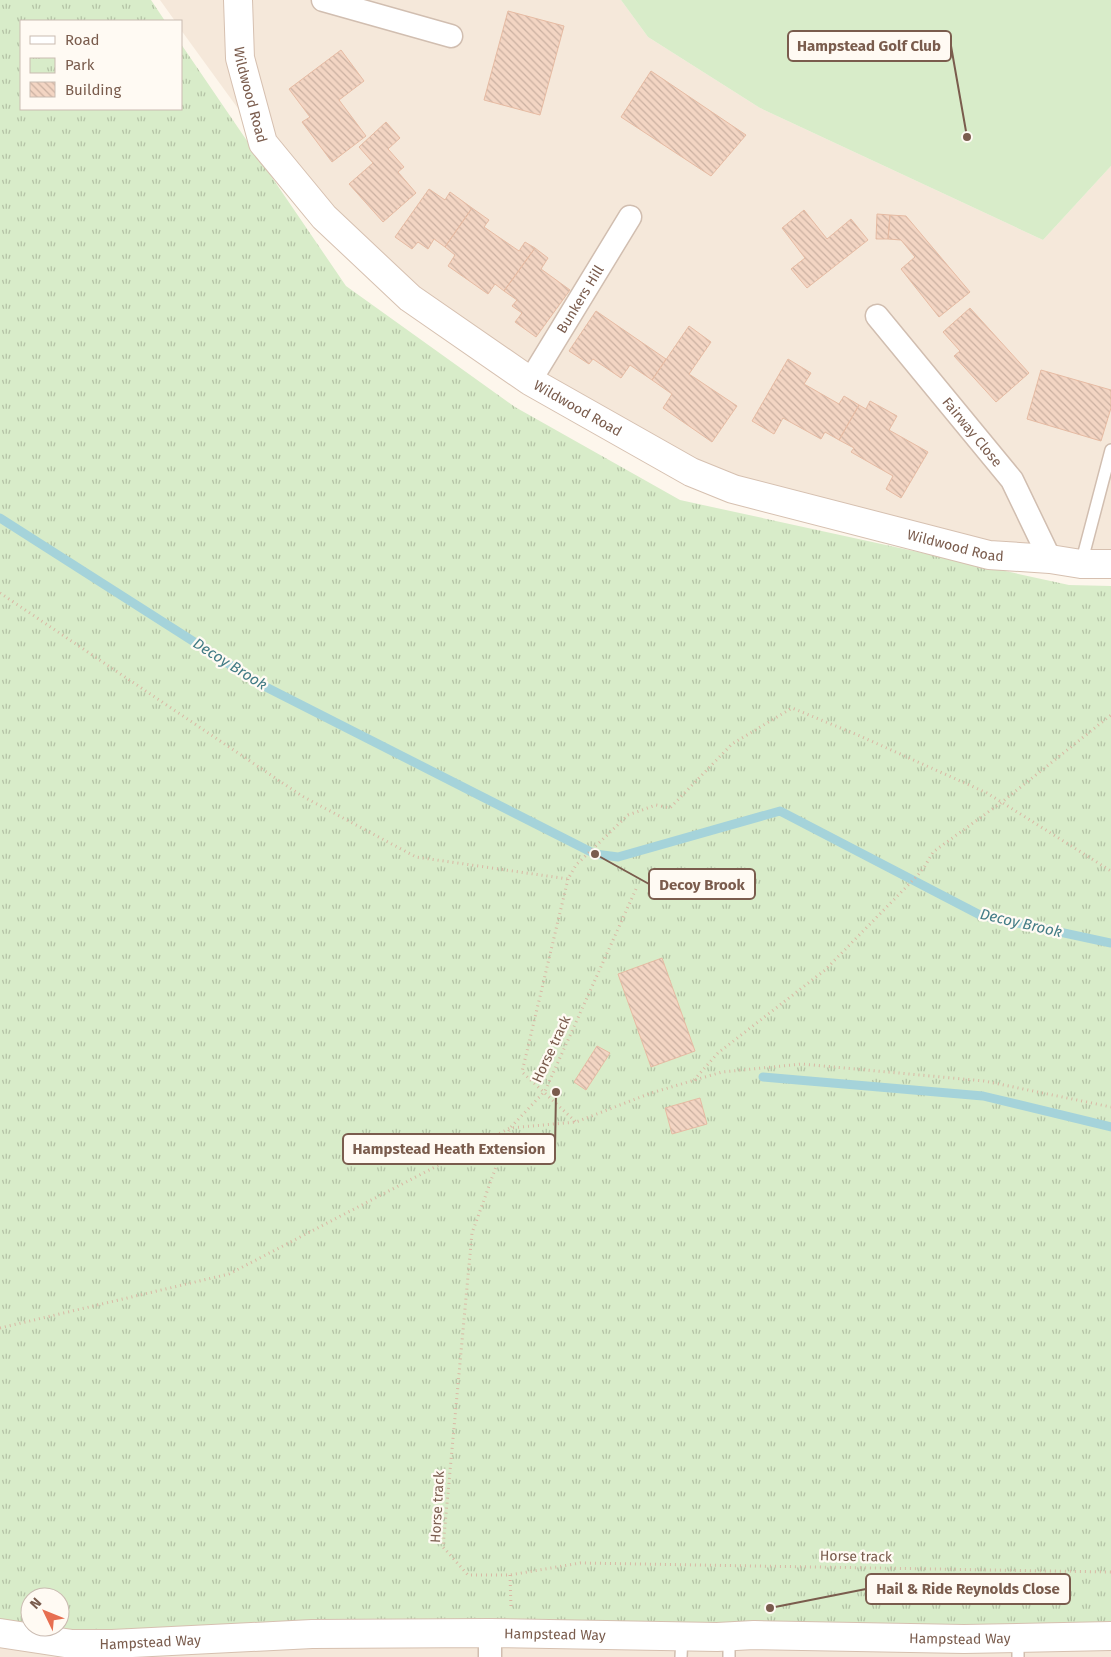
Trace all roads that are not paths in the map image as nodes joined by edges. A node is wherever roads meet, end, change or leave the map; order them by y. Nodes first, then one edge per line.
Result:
1 (238, 0) edge
2 (323, 0) edge
3 (451, 36) dead end
4 (630, 217) dead end
5 (877, 316) dead end
6 (530, 381) junction
7 (1111, 450) edge
8 (1050, 559) junction
9 (1082, 564) junction
10 (1111, 564) edge
11 (0, 1633) edge
12 (1111, 1636) edge
13 (490, 1645) edge
14 (681, 1646) edge
15 (729, 1647) edge
16 (1018, 1648) edge
17 (72, 1650) edge

1 - 6 street, Wildwood Road
2 - 3 street
4 - 6 street, Bunkers Hill
5 - 8 street, Fairway Close
6 - 8 street, Wildwood Road
7 - 9 lane
8 - 9 street, Wildwood Road
9 - 10 street, Wildwood Road
11 - 17 street, Hampstead Way
12 - 16 street, Hampstead Way
13 - 14 street, Hampstead Way
13 - 17 street, Hampstead Way
14 - 15 street, Hampstead Way
15 - 16 street, Hampstead Way

